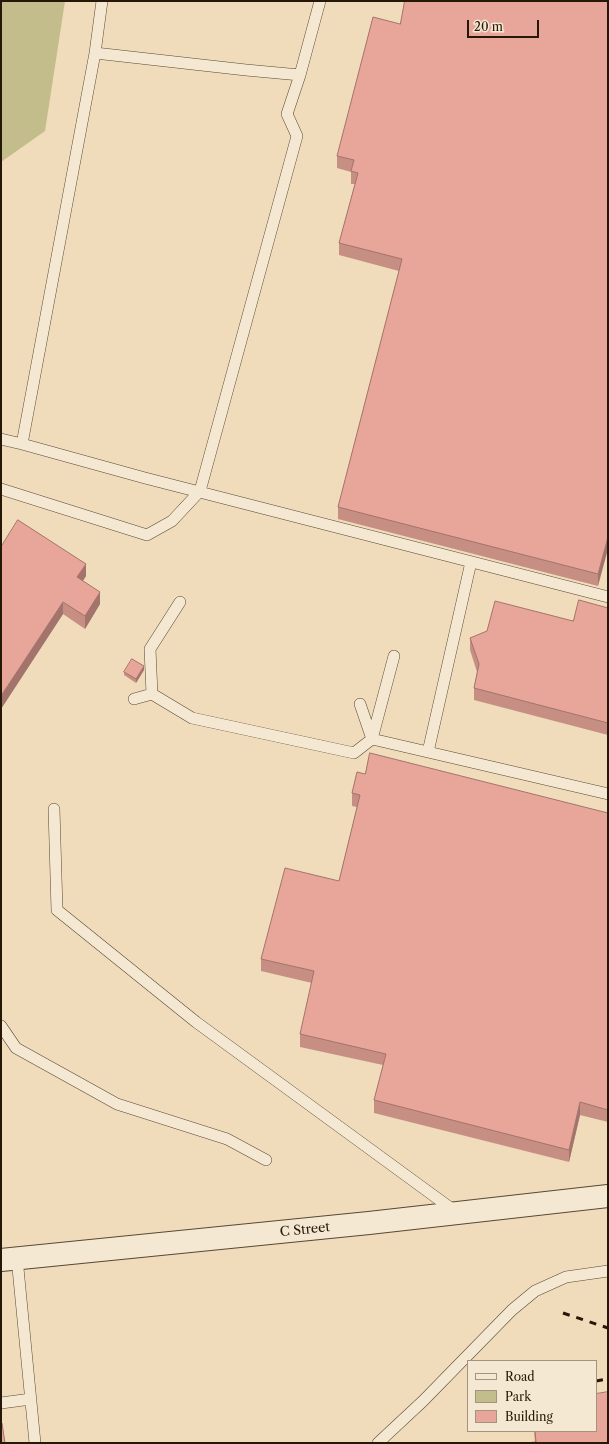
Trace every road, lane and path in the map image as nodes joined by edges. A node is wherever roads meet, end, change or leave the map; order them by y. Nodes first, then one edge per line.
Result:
1 (102, 1) edge
2 (320, 1) edge
3 (95, 53) junction
4 (300, 74) junction
5 (1, 439) edge
6 (22, 444) junction
7 (1, 489) edge
8 (200, 492) junction
9 (471, 562) junction
10 (608, 597) edge
11 (180, 602) dead end
12 (394, 656) dead end
13 (152, 694) junction
14 (134, 699) dead end
15 (360, 704) dead end
16 (372, 739) junction
17 (428, 752) junction
18 (608, 794) edge
19 (54, 809) dead end
20 (1, 1026) edge
21 (266, 1160) dead end
22 (608, 1196) edge
23 (458, 1213) junction
24 (9, 1259) edge
25 (608, 1271) edge
26 (31, 1400) junction
27 (1, 1404) edge
28 (35, 1443) edge
29 (378, 1443) edge

1 - 3 lane
2 - 4 lane
3 - 4 lane
3 - 6 lane
4 - 8 lane
5 - 6 lane
6 - 8 lane
7 - 8 lane
8 - 9 lane
9 - 10 lane
9 - 17 lane
11 - 13 lane
12 - 16 lane
13 - 14 lane
13 - 16 lane
15 - 16 lane
16 - 17 lane
17 - 18 lane
19 - 23 lane
20 - 21 lane
22 - 23 street, C Street
23 - 24 street, C Street
24 - 26 lane
25 - 29 lane
26 - 27 lane
26 - 28 lane

